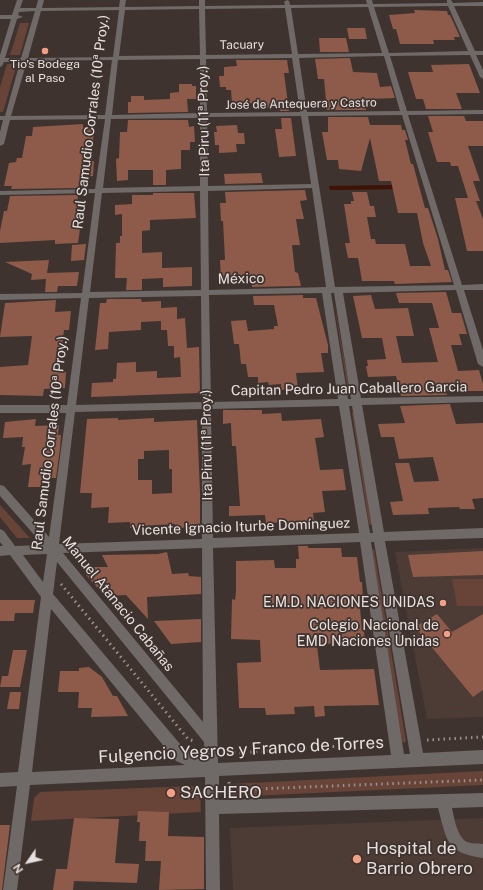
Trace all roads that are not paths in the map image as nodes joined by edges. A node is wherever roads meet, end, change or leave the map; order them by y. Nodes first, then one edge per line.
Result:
1 (20, 0) edge
2 (41, 0) edge
3 (123, 0) edge
4 (202, 0) edge
5 (449, 2) edge
6 (287, 3) edge
7 (370, 3) edge
8 (483, 4) edge
9 (202, 8) junction
10 (122, 9) junction
11 (16, 10) junction
12 (38, 10) junction
13 (0, 17) edge
14 (14, 17) junction
15 (36, 17) junction
16 (472, 53) junction
17 (483, 53) edge
18 (386, 54) junction
19 (295, 55) junction
20 (203, 57) junction
21 (116, 58) junction
22 (24, 59) junction
23 (1, 62) edge
24 (483, 77) edge
25 (483, 112) edge
26 (405, 113) junction
27 (304, 115) junction
28 (204, 116) junction
29 (4, 118) edge
30 (108, 118) junction
31 (0, 144) edge
32 (315, 186) junction
33 (204, 188) junction
34 (99, 190) junction
35 (0, 193) edge
36 (483, 287) edge
37 (459, 288) junction
38 (332, 290) junction
39 (206, 293) junction
40 (85, 295) junction
41 (0, 297) edge
42 (483, 364) edge
43 (483, 399) edge
44 (357, 402) junction
45 (344, 403) junction
46 (207, 406) junction
47 (0, 409) edge
48 (71, 409) junction
49 (0, 489) edge
50 (483, 533) edge
51 (0, 534) edge
52 (379, 537) junction
53 (365, 538) junction
54 (208, 543) junction
55 (53, 549) junction
56 (12, 550) junction
57 (0, 551) edge
58 (47, 595) junction
59 (211, 743) junction
60 (483, 757) edge
61 (418, 760) junction
62 (398, 761) junction
63 (212, 770) junction
64 (24, 779) junction
65 (0, 780) edge
66 (483, 800) edge
67 (444, 801) junction
68 (213, 807) junction
69 (483, 851) edge
70 (10, 890) edge
71 (213, 890) edge

1 - 11 street
2 - 12 street
3 - 10 street, Raul Samudio Corrales (10ª Proy.)
4 - 9 street, Ita Piru (11ª Proy.)
5 - 7 street
5 - 8 street
5 - 16 street
6 - 7 street
6 - 9 street
6 - 19 street
7 - 18 street
9 - 10 street
9 - 20 street, Ita Piru (11ª Proy.)
10 - 12 street
10 - 21 street, Raul Samudio Corrales (10ª Proy.)
11 - 12 street
11 - 14 street
12 - 15 street
13 - 14 street
14 - 15 street
14 - 23 street
15 - 22 street
16 - 17 street, Tacuary
16 - 18 street, Tacuary
16 - 24 street
18 - 19 street, Tacuary
18 - 26 street
19 - 20 street, Tacuary
19 - 27 street
20 - 21 street, Tacuary
20 - 28 street, Ita Piru (11ª Proy.)
21 - 22 street, Tacuary
21 - 30 street, Raul Samudio Corrales (10ª Proy.)
22 - 23 street, Tacuary
22 - 29 street
25 - 26 street, José de Antequera y Castro
26 - 27 street, José de Antequera y Castro
26 - 37 street
27 - 28 street, José de Antequera y Castro
27 - 32 street
28 - 30 street, José de Antequera y Castro
28 - 33 street, Ita Piru (11ª Proy.)
29 - 30 street, José de Antequera y Castro
29 - 31 street
30 - 34 street, Raul Samudio Corrales (10ª Proy.)
32 - 33 street
32 - 38 street
33 - 34 street
33 - 39 street, Ita Piru (11ª Proy.)
34 - 35 street
34 - 40 street, Raul Samudio Corrales (10ª Proy.)
36 - 37 street, México
37 - 38 street, México
37 - 42 street
38 - 39 street, México
38 - 44 street
38 - 45 street
39 - 40 street, México
39 - 46 street, Ita Piru (11ª Proy.)
40 - 41 street, México
40 - 48 street, Raul Samudio Corrales (10ª Proy.)
43 - 44 street, Capitan Pedro Juan Caballero Garcia
44 - 45 street, Capitan Pedro Juan Caballero Garcia
44 - 52 street
45 - 46 street, Capitan Pedro Juan Caballero Garcia
45 - 53 street
46 - 48 street, Capitan Pedro Juan Caballero Garcia
46 - 54 street, Ita Piru (11ª Proy.)
47 - 48 street, Capitan Pedro Juan Caballero Garcia
48 - 55 street, Raul Samudio Corrales (10ª Proy.)
49 - 55 street, Manuel Atanacio Cabañas
50 - 52 street, Vicente Ignacio Iturbe Domínguez
51 - 56 street
52 - 53 street, Vicente Ignacio Iturbe Domínguez
52 - 61 street
53 - 54 street, Vicente Ignacio Iturbe Domínguez
53 - 62 street
54 - 55 street, Vicente Ignacio Iturbe Domínguez
54 - 59 street, Ita Piru (11ª Proy.)
55 - 56 street, Vicente Ignacio Iturbe Domínguez
55 - 58 street, Raul Samudio Corrales (10ª Proy.)
55 - 59 street, Manuel Atanacio Cabañas
56 - 57 street, Vicente Ignacio Iturbe Domínguez
56 - 58 street
58 - 63 street
58 - 64 street, Raul Samudio Corrales (10ª Proy.)
59 - 63 street, Ita Piru (11ª Proy.)
60 - 61 street, Fulgencio Yegros y Franco de Torres
61 - 62 street, Fulgencio Yegros y Franco de Torres
62 - 63 street, Fulgencio Yegros y Franco de Torres
63 - 64 street, Fulgencio Yegros y Franco de Torres
63 - 68 street, Ita Piru (11ª Proy.)
64 - 65 street, Fulgencio Yegros y Franco de Torres
64 - 70 street, Raul Samudio Corrales (10ª Proy.)
66 - 67 street
67 - 68 street
67 - 69 street
68 - 71 street, Ita Piru (11ª Proy.)

